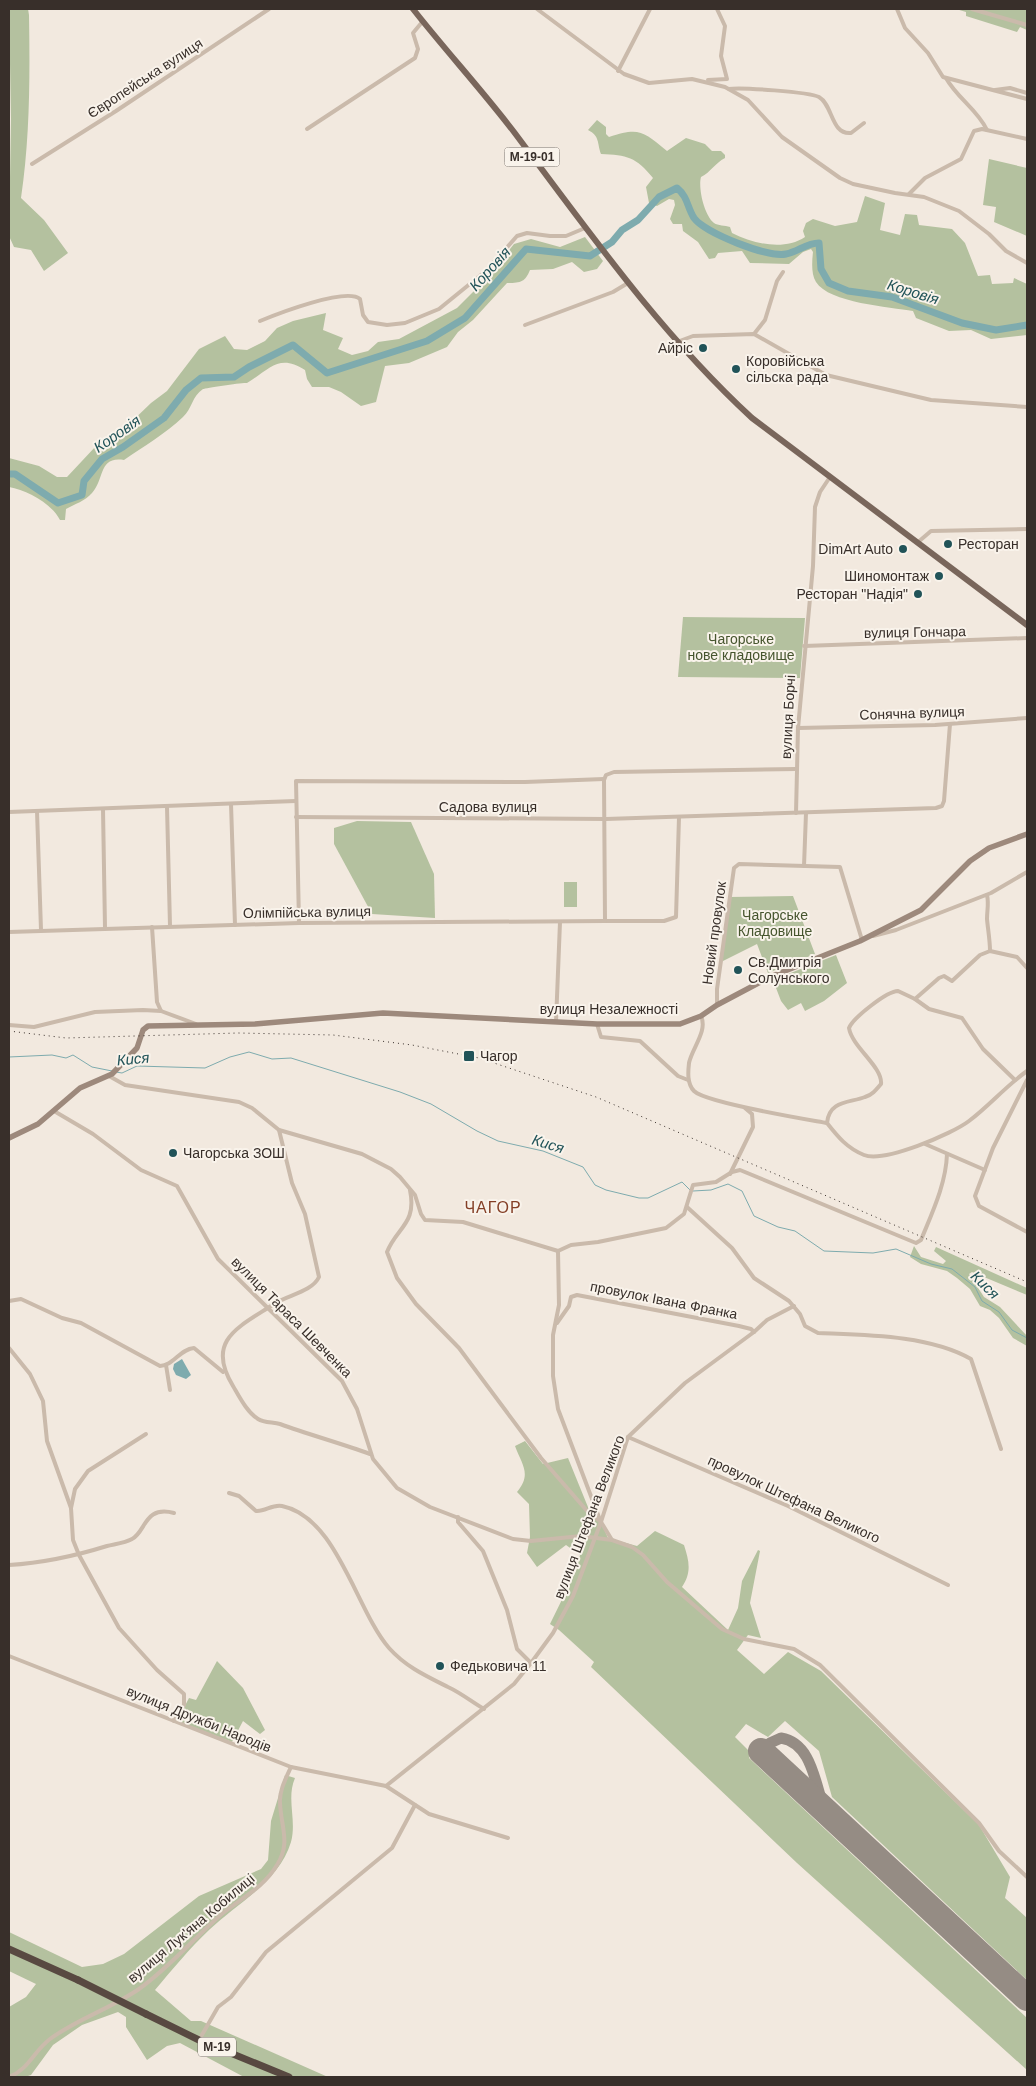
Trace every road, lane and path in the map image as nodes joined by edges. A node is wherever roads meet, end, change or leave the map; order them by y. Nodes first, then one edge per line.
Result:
1 (270, 9) edge
2 (413, 9) edge
3 (536, 9) edge
4 (650, 9) edge
5 (717, 9) edge
6 (898, 9) edge
7 (972, 9) edge
8 (423, 21) junction
9 (1027, 25) edge
10 (618, 71) junction
11 (946, 78) junction
12 (706, 81) junction
13 (729, 89) junction
14 (995, 90) junction
15 (1027, 93) edge
16 (1027, 99) edge
17 (864, 123) dead end
18 (307, 129) dead end
19 (987, 130) junction
20 (1027, 139) edge
21 (32, 164) dead end
22 (909, 194) junction
23 (585, 228) junction
24 (1027, 263) edge
25 (783, 272) dead end
26 (628, 283) junction
27 (260, 321) dead end
28 (525, 325) dead end
29 (754, 334) junction
30 (677, 342) junction
31 (1027, 407) edge
32 (830, 477) junction
33 (1027, 529) edge
34 (917, 543) junction
35 (1027, 625) edge
36 (1027, 638) edge
37 (804, 646) junction
38 (1027, 718) edge
39 (950, 724) junction
40 (798, 728) junction
41 (796, 769) junction
42 (604, 779) junction
43 (296, 801) junction
44 (232, 804) junction
45 (167, 807) junction
46 (102, 809) junction
47 (37, 811) junction
48 (9, 812) edge
49 (796, 813) junction
50 (806, 813) junction
51 (296, 817) junction
52 (679, 817) junction
53 (606, 819) junction
54 (1027, 834) edge
55 (804, 866) junction
56 (1027, 872) edge
57 (987, 895) junction
58 (605, 921) junction
59 (560, 922) junction
60 (299, 923) junction
61 (235, 925) junction
62 (170, 926) junction
63 (152, 927) junction
64 (105, 928) junction
65 (41, 930) junction
66 (9, 932) edge
67 (864, 939) junction
68 (990, 951) junction
69 (1027, 968) edge
70 (916, 999) junction
71 (717, 1005) junction
72 (161, 1011) junction
73 (701, 1016) junction
74 (556, 1022) junction
75 (598, 1024) junction
76 (9, 1025) edge
77 (198, 1025) junction
78 (1027, 1071) edge
79 (113, 1073) junction
80 (688, 1080) junction
81 (1015, 1080) junction
82 (1027, 1080) edge
83 (743, 1107) junction
84 (54, 1111) junction
85 (827, 1123) junction
86 (279, 1130) junction
87 (9, 1138) edge
88 (925, 1144) junction
89 (947, 1154) junction
90 (985, 1170) junction
91 (730, 1174) junction
92 (410, 1188) junction
93 (687, 1207) junction
94 (1027, 1232) edge
95 (558, 1251) junction
96 (9, 1301) edge
97 (794, 1306) junction
98 (267, 1308) junction
99 (556, 1325) junction
100 (754, 1332) junction
101 (9, 1348) edge
102 (166, 1366) junction
103 (226, 1375) junction
104 (170, 1390) dead end
105 (146, 1434) dead end
106 (628, 1437) junction
107 (1000, 1448) dead end
108 (370, 1454) junction
109 (229, 1493) dead end
110 (71, 1508) junction
111 (174, 1513) dead end
112 (458, 1517) junction
113 (601, 1522) junction
114 (595, 1538) junction
115 (612, 1540) junction
116 (79, 1555) junction
117 (9, 1565) edge
118 (948, 1585) dead end
119 (9, 1656) edge
120 (531, 1663) junction
121 (484, 1709) junction
122 (174, 1721) junction
123 (291, 1767) junction
124 (386, 1786) junction
125 (415, 1805) junction
126 (508, 1838) dead end
127 (1027, 1877) edge
128 (9, 1949) edge
129 (200, 2040) junction
130 (9, 2077) edge
131 (289, 2077) edge

1 - 21 street, Європейська вулиця
2 - 8 main road, М-19-01
3 - 10 street
4 - 10 street
5 - 12 street
6 - 11 street
7 - 9 street
8 - 18 street
8 - 23 main road, М-19-01
10 - 12 street
11 - 14 street
11 - 19 street
12 - 13 street
13 - 17 street
13 - 22 street
14 - 15 street
14 - 16 street
19 - 20 street
19 - 22 street
22 - 24 street
23 - 26 main road, М-19-01
23 - 27 street
25 - 29 street
26 - 28 street
26 - 30 main road, М-19-01
29 - 30 street
29 - 31 street
30 - 32 main road, М-19-01
32 - 34 main road, М-19-01
32 - 37 street, вулиця Борчі
33 - 34 street
34 - 35 main road, М-19-01
36 - 37 street, вулиця Гончара
37 - 40 street, вулиця Борчі
38 - 39 street, Сонячна вулиця
39 - 40 street, Сонячна вулиця
39 - 50 street, Садова вулиця
40 - 41 street, вулиця Борчі
41 - 42 street
41 - 49 street, вулиця Борчі
42 - 43 street
42 - 53 street
43 - 44 street
43 - 51 street
44 - 45 street
44 - 61 street
45 - 46 street
45 - 62 street
46 - 47 street
46 - 64 street
47 - 48 street
47 - 65 street
49 - 50 street, Садова вулиця
49 - 52 street, Садова вулиця
50 - 55 street
51 - 53 street, Садова вулиця
51 - 60 street
52 - 53 street, Садова вулиця
52 - 58 street, Олімпійська вулиця
53 - 58 street
54 - 67 street, вулиця Незалежності
55 - 67 street, Новий провулок
55 - 71 street, Новий провулок
56 - 57 street
57 - 67 street
57 - 68 street
58 - 59 street, Олімпійська вулиця
59 - 60 street, Олімпійська вулиця
59 - 74 street
60 - 61 street, Олімпійська вулиця
61 - 62 street, Олімпійська вулиця
62 - 63 street, Олімпійська вулиця
63 - 64 street, Олімпійська вулиця
63 - 72 street
64 - 65 street, Олімпійська вулиця
65 - 66 street, Олімпійська вулиця
67 - 71 street, вулиця Незалежності
68 - 69 street
68 - 70 street
70 - 81 street
70 - 85 street
71 - 73 street, вулиця Незалежності
72 - 76 street
72 - 77 street
73 - 75 street, вулиця Незалежності
73 - 80 street
74 - 75 street, вулиця Незалежності
74 - 77 street, вулиця Незалежності
75 - 80 street
77 - 79 street, вулиця Незалежності
78 - 81 street
79 - 84 street
79 - 86 street
80 - 83 street
81 - 88 street
82 - 90 street
83 - 85 street
83 - 91 street
84 - 87 street
84 - 98 street, вулиця Тараса Шевченка
85 - 88 street
86 - 92 street
86 - 98 street
88 - 89 street
89 - 90 street
89 - 91 street
90 - 94 street
91 - 93 street
92 - 95 street
92 - 113 street
93 - 95 street
93 - 97 street
95 - 99 street
96 - 102 street
97 - 100 street, вулиця Штефана Великого
97 - 107 street
98 - 103 street
98 - 108 street, вулиця Тараса Шевченка
99 - 100 street, провулок Івана Франка
99 - 113 street
100 - 106 street, вулиця Штефана Великого
101 - 110 street
102 - 103 street
102 - 104 street
103 - 108 street
105 - 110 street
106 - 113 street, вулиця Штефана Великого
106 - 118 street, провулок Штефана Великого
108 - 112 street, вулиця Тараса Шевченка
109 - 121 street
110 - 116 street
111 - 116 street
112 - 114 street, вулиця Тараса Шевченка
112 - 120 street
113 - 114 street, вулиця Штефана Великого
113 - 115 street
114 - 115 street, вулиця Тараса Шевченка
114 - 120 street, вулиця Штефана Великого
115 - 127 street, вулиця Тараса Шевченка
116 - 117 street
116 - 122 street
119 - 122 street, вулиця Дружби Народів
120 - 121 street, вулиця Штефана Великого
121 - 124 street, вулиця Штефана Великого
122 - 123 street, вулиця Дружби Народів
123 - 124 street, вулиця Дружби Народів
123 - 130 street, вулиця Лук'яна Кобилиці
124 - 125 street
125 - 126 street
125 - 129 street
128 - 129 highway, М-19, bridge
129 - 131 highway, М-19

